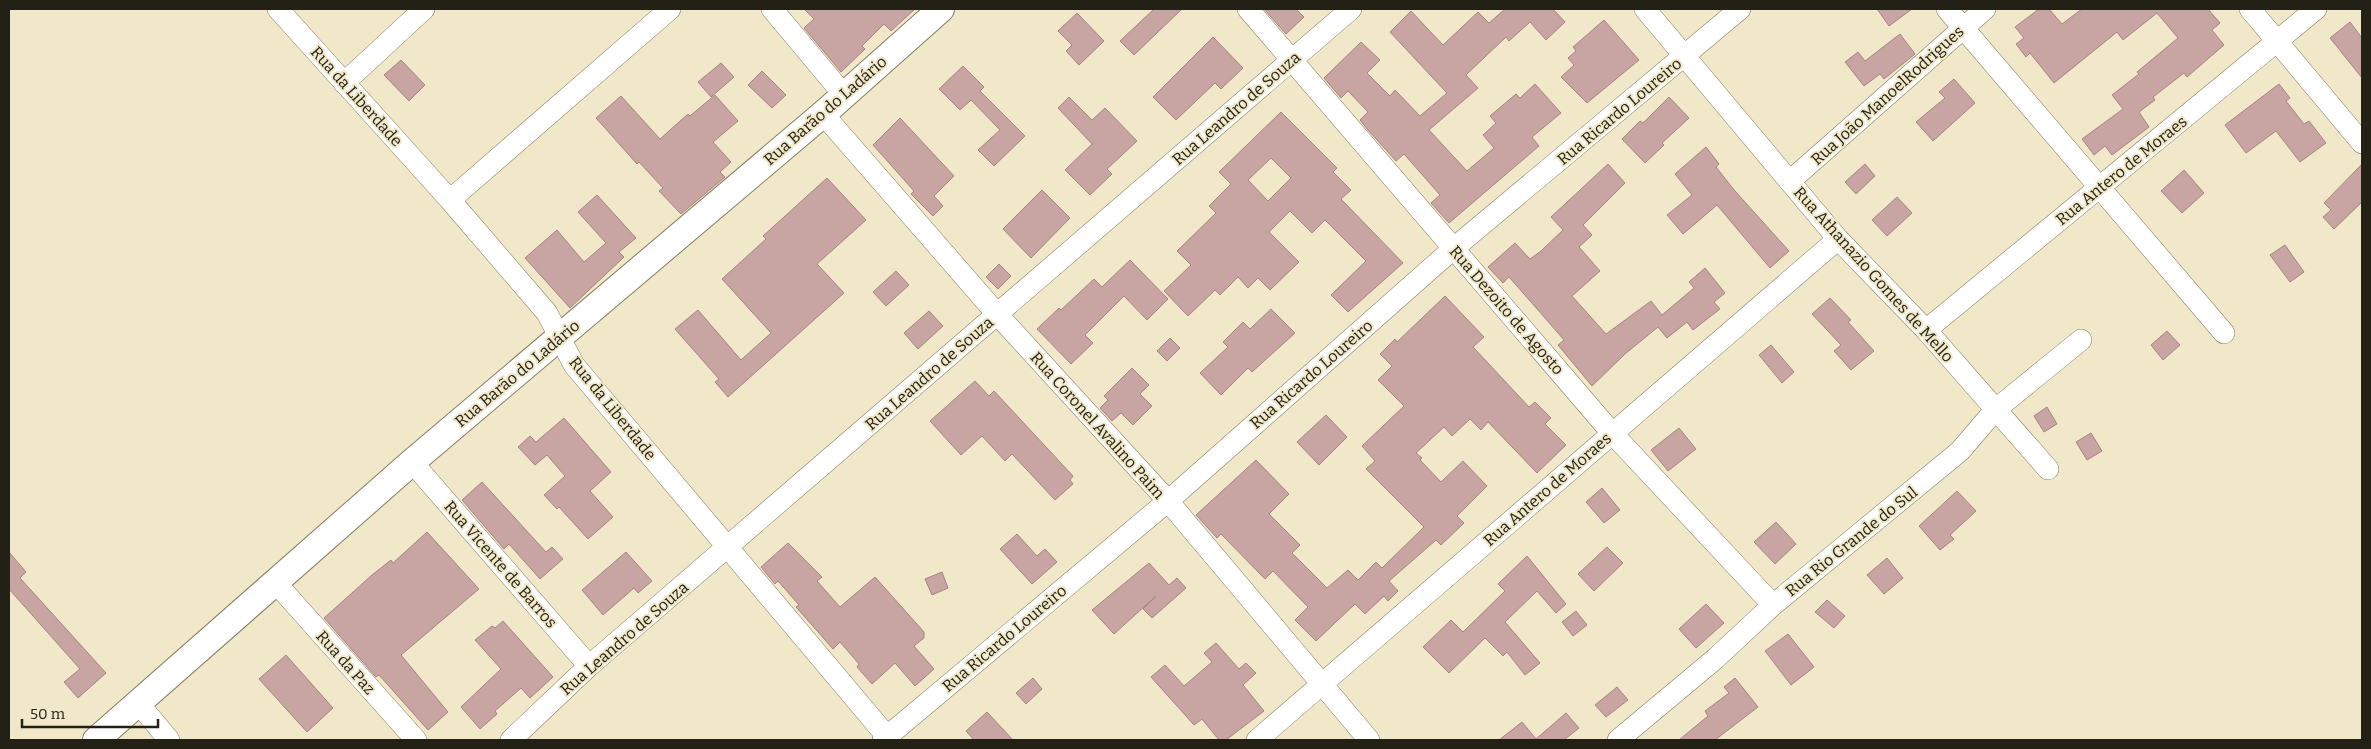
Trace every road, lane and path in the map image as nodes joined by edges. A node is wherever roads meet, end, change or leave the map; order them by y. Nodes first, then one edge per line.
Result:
1 (278, 9) edge
2 (424, 9) edge
3 (670, 9) edge
4 (772, 9) edge
5 (941, 9) edge
6 (1248, 9) edge
7 (1350, 9) edge
8 (1645, 9) edge
9 (1740, 9) edge
10 (1947, 9) edge
11 (1985, 9) edge
12 (2250, 9) edge
13 (2316, 9) edge
14 (1964, 27) junction
15 (2279, 41) junction
16 (1684, 56) junction
17 (1292, 60) junction
18 (344, 83) junction
19 (844, 95) junction
20 (823, 114) junction
21 (2362, 143) edge
22 (1790, 181) junction
23 (2101, 187) junction
24 (450, 200) junction
25 (1838, 239) junction
26 (1454, 248) junction
27 (997, 314) junction
28 (1926, 330) junction
29 (2224, 333) dead end
30 (560, 336) junction
31 (2081, 340) dead end
32 (1995, 410) junction
33 (1612, 432) junction
34 (412, 462) junction
35 (2048, 469) dead end
36 (1168, 500) junction
37 (728, 548) junction
38 (276, 583) junction
39 (1773, 605) junction
40 (589, 666) junction
41 (1321, 684) junction
42 (139, 704) junction
43 (162, 738) edge
44 (886, 739) edge
45 (96, 740) edge
46 (416, 740) edge
47 (511, 740) edge
48 (1257, 740) edge
49 (1369, 740) edge
50 (1618, 740) edge

1 - 18 street, Rua da Liberdade
2 - 18 street
3 - 24 street
4 - 19 street
5 - 19 main road, Rua Barão do Ladário
6 - 17 street, Rua Dezoito de Agosto
7 - 17 street, Rua Leandro de Souza
8 - 16 street, Rua Athanazio Gomes de Mello
9 - 16 street, Rua Ricardo Loureiro
10 - 14 street
11 - 14 street, Rua João ManoelRodrigues
12 - 15 street
13 - 15 street, Rua Antero de Moraes
14 - 22 street, Rua João ManoelRodrigues
14 - 23 street
15 - 21 street
15 - 23 street, Rua Antero de Moraes
16 - 22 street, Rua Athanazio Gomes de Mello
16 - 26 street, Rua Ricardo Loureiro
17 - 26 street, Rua Dezoito de Agosto
17 - 27 street, Rua Leandro de Souza
18 - 24 street, Rua da Liberdade
19 - 20 main road, Rua Barão do Ladário
20 - 27 street, Rua Coronel Avalino Paim
20 - 30 main road, Rua Barão do Ladário
22 - 25 street, Rua Athanazio Gomes de Mello
23 - 28 street, Rua Antero de Moraes
23 - 29 street
24 - 30 street, Rua da Liberdade
25 - 28 street, Rua Athanazio Gomes de Mello
25 - 33 street, Rua Antero de Moraes
26 - 33 street, Rua Dezoito de Agosto
26 - 36 street, Rua Ricardo Loureiro
27 - 36 street, Rua Coronel Avalino Paim
27 - 37 street, Rua Leandro de Souza
28 - 32 street, Rua Athanazio Gomes de Mello
30 - 34 main road, Rua Barão do Ladário
30 - 37 street, Rua da Liberdade
31 - 32 street, Rua Rio Grande do Sul
32 - 35 street, Rua Athanazio Gomes de Mello
32 - 39 street, Rua Rio Grande do Sul
33 - 39 street, Rua Dezoito de Agosto
33 - 41 street, Rua Antero de Moraes
34 - 38 main road, Rua Barão do Ladário
34 - 40 street, Rua Vicente de Barros
36 - 41 street, Rua Coronel Avalino Paim
36 - 44 street, Rua Ricardo Loureiro
37 - 40 street, Rua Leandro de Souza
37 - 44 street, Rua da Liberdade
38 - 42 main road, Rua Barão do Ladário
38 - 46 street, Rua da Paz
39 - 50 street, Rua Rio Grande do Sul
40 - 47 street, Rua Leandro de Souza
41 - 48 street, Rua Antero de Moraes
41 - 49 street, Rua Coronel Avalino Paim
42 - 43 street
42 - 45 main road, Rua Barão do Ladário

